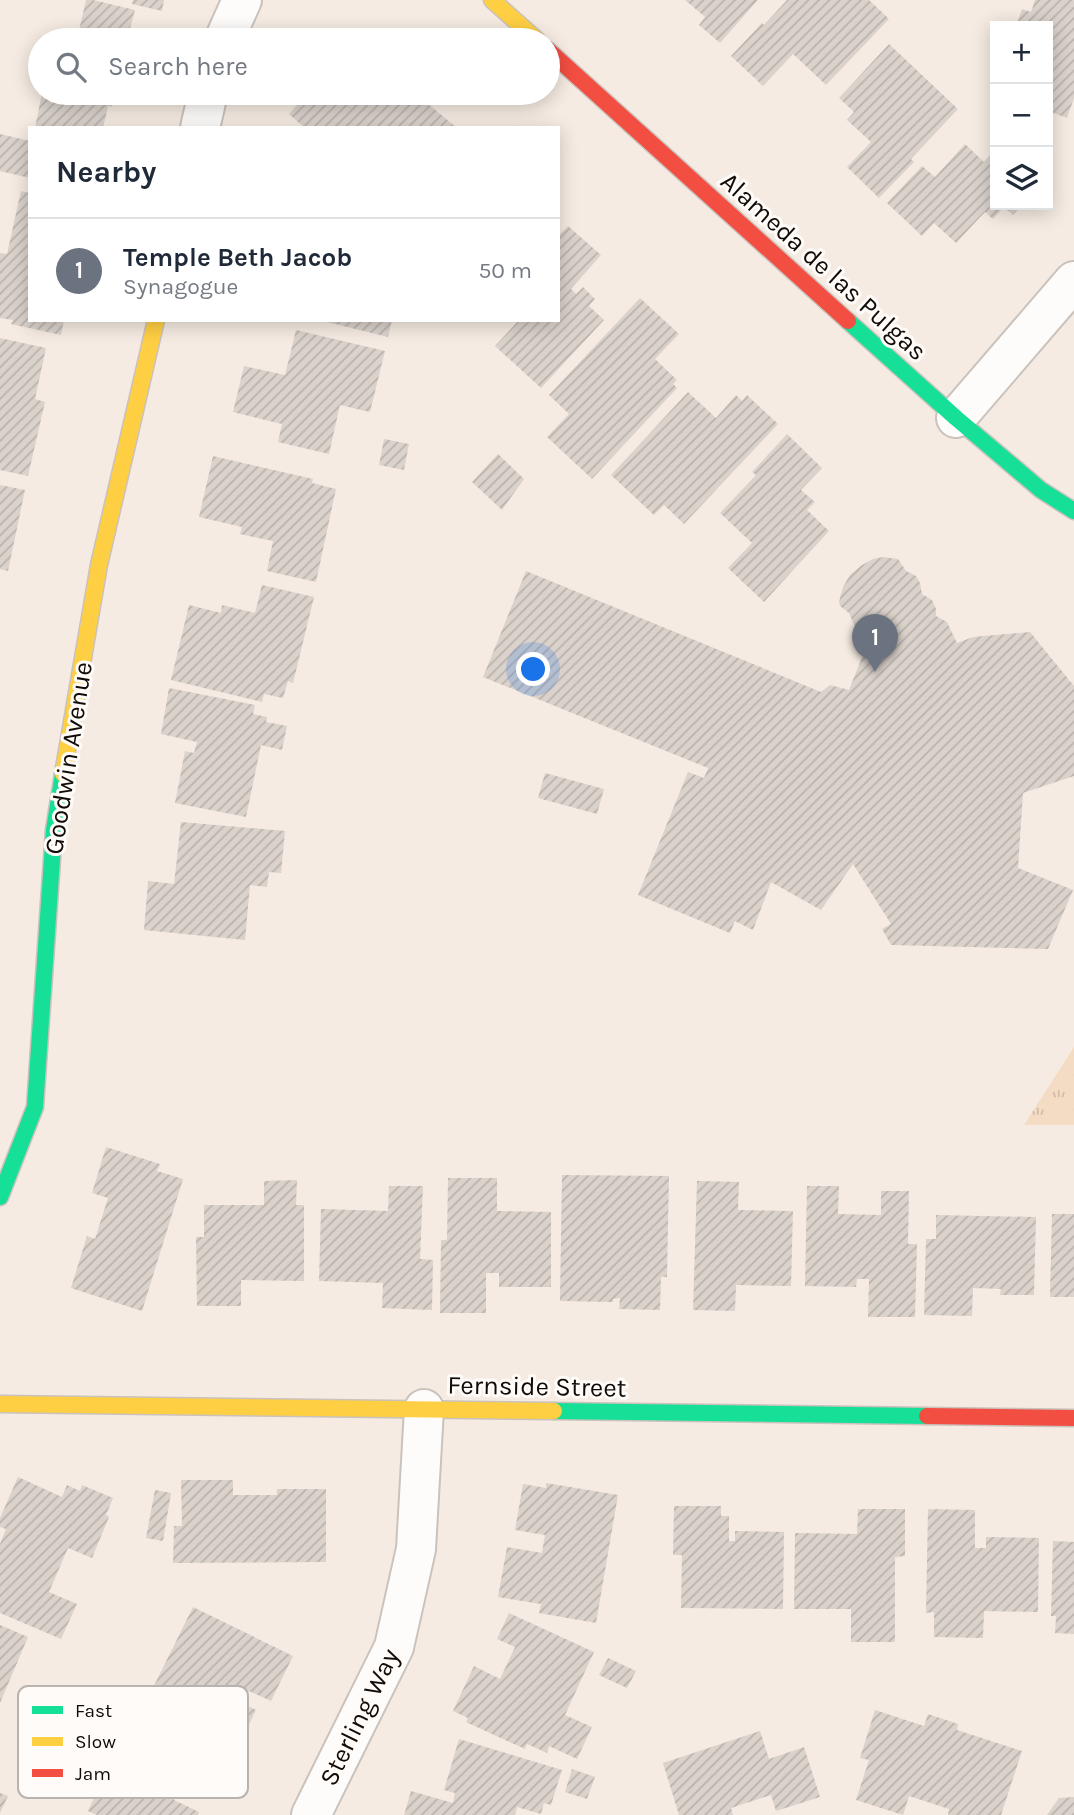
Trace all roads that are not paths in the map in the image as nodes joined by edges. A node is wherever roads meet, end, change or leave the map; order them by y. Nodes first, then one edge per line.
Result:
1 (242, 0) edge
2 (492, 0) edge
3 (229, 28) edge
4 (524, 28) edge
5 (560, 61) edge
6 (205, 105) edge
7 (200, 126) edge
8 (1074, 281) edge
9 (156, 322) edge
10 (956, 418) junction
11 (1074, 511) edge
12 (0, 1196) edge
13 (0, 1404) edge
14 (424, 1409) junction
15 (1074, 1418) edge
16 (312, 1815) edge

1 - 3 street
2 - 4 street
5 - 10 street, Alameda de las Pulgas
6 - 7 street
8 - 10 street
9 - 12 street, Goodwin Avenue
10 - 11 street, Alameda de las Pulgas
13 - 14 street, Fernside Street
14 - 15 street, Fernside Street
14 - 16 street, Sterling Way

